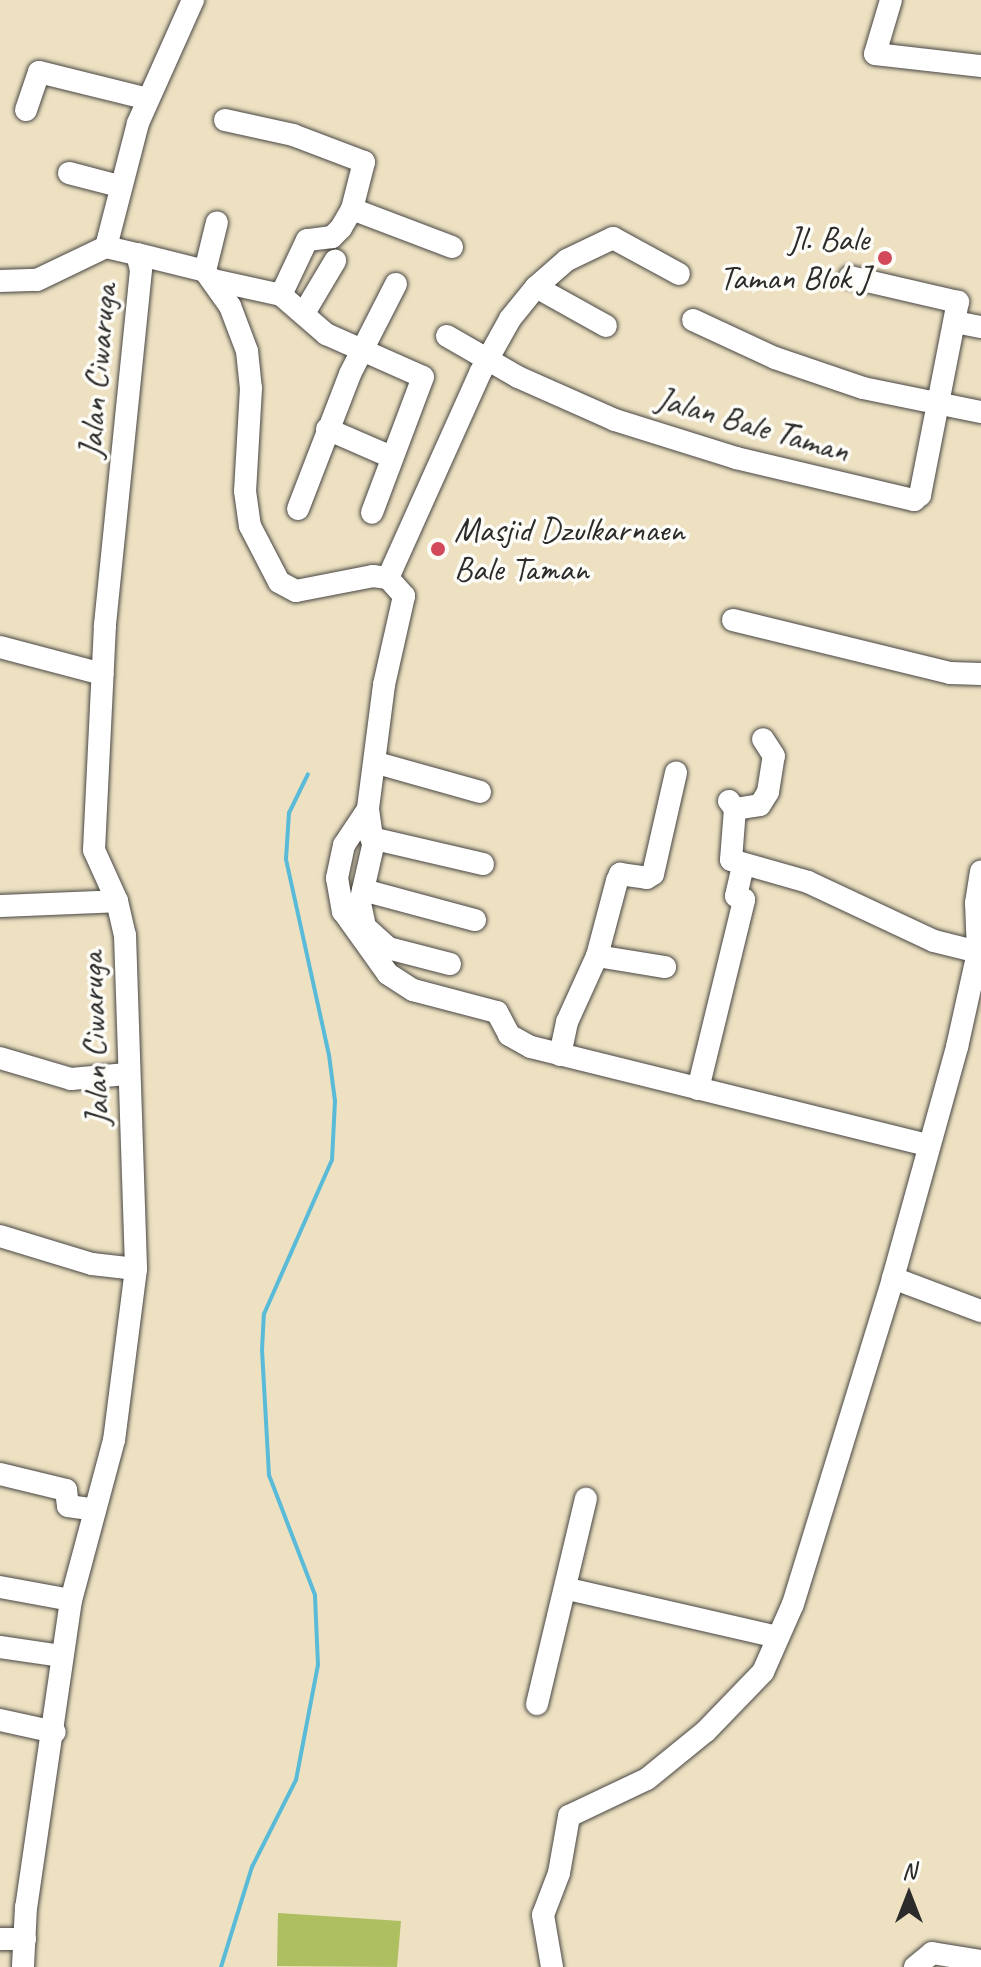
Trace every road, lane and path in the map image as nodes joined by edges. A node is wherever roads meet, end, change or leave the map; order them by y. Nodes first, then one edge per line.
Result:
1 (193, 0) edge
2 (891, 0) edge
3 (981, 66) edge
4 (148, 99) junction
5 (26, 110) dead end
6 (225, 120) dead end
7 (69, 173) dead end
8 (119, 186) junction
9 (352, 209) junction
10 (217, 222) dead end
11 (106, 247) junction
12 (452, 247) dead end
13 (137, 254) junction
14 (335, 261) dead end
15 (679, 274) dead end
16 (209, 276) junction
17 (850, 277) dead end
18 (0, 281) edge
19 (396, 284) dead end
20 (536, 287) junction
21 (281, 295) junction
22 (304, 313) junction
23 (693, 320) dead end
24 (955, 322) junction
25 (606, 326) dead end
26 (981, 327) edge
27 (447, 336) dead end
28 (365, 350) junction
29 (488, 359) junction
30 (940, 405) junction
31 (981, 412) edge
32 (327, 429) junction
33 (389, 456) junction
34 (298, 509) dead end
35 (372, 513) dead end
36 (388, 578) junction
37 (733, 620) dead end
38 (0, 647) edge
39 (102, 674) junction
40 (981, 674) edge
41 (763, 739) dead end
42 (377, 763) junction
43 (676, 773) dead end
44 (480, 792) dead end
45 (368, 809) junction
46 (371, 838) junction
47 (483, 864) dead end
48 (743, 865) junction
49 (981, 871) edge
50 (363, 890) junction
51 (117, 901) junction
52 (0, 906) edge
53 (475, 920) dead end
54 (978, 952) junction
55 (597, 956) junction
56 (450, 964) dead end
57 (665, 967) dead end
58 (560, 1055) junction
59 (0, 1058) edge
60 (127, 1074) junction
61 (698, 1089) junction
62 (926, 1145) junction
63 (0, 1236) edge
64 (136, 1269) junction
65 (893, 1278) junction
66 (981, 1311) edge
67 (0, 1474) edge
68 (586, 1499) dead end
69 (95, 1510) junction
70 (0, 1587) edge
71 (568, 1589) junction
72 (71, 1600) junction
73 (777, 1637) junction
74 (0, 1647) edge
75 (62, 1656) junction
76 (537, 1704) dead end
77 (0, 1720) edge
78 (55, 1732) junction
79 (0, 1939) edge
80 (25, 1939) junction
81 (981, 1961) edge
82 (23, 1967) edge
83 (552, 1967) edge
84 (915, 1967) edge

1 - 4 street
2 - 3 street
4 - 5 street
4 - 8 street
6 - 9 street
7 - 8 street
8 - 11 street
9 - 12 street
9 - 21 street
10 - 16 street
11 - 13 street, Jalan Ciwaruga
11 - 18 street, Jalan Ciwaruga
13 - 16 street
13 - 39 street, Jalan Ciwaruga
14 - 22 street
15 - 20 street
16 - 21 street
16 - 36 street
17 - 24 street
19 - 28 street
20 - 25 street
20 - 29 street
21 - 22 street
22 - 28 street
23 - 30 street, Jalan Bale Taman
24 - 26 street
24 - 30 street, Jalan Bale Taman
27 - 29 street, Jalan Bale Taman
28 - 32 street
28 - 33 street
29 - 30 street, Jalan Bale Taman
29 - 36 street
30 - 31 street
32 - 33 street
32 - 34 street
33 - 35 street
36 - 42 street
37 - 40 street
38 - 39 street
39 - 51 street, Jalan Ciwaruga
41 - 48 street
42 - 44 street
42 - 45 street
43 - 55 street
45 - 46 street
45 - 58 street
46 - 47 street
46 - 50 street
48 - 54 street
48 - 61 street
49 - 54 street
50 - 53 street
50 - 56 street
51 - 52 street
51 - 60 street, Jalan Ciwaruga
54 - 62 street
55 - 57 street
55 - 58 street
58 - 61 street
59 - 60 street
60 - 64 street, Jalan Ciwaruga
61 - 62 street
62 - 65 street
63 - 64 street
64 - 69 street, Jalan Ciwaruga
65 - 66 street
65 - 73 street
67 - 69 street
68 - 71 street
69 - 72 street, Jalan Ciwaruga
70 - 72 street
71 - 73 street
71 - 76 street
72 - 75 street, Jalan Ciwaruga
73 - 83 street
74 - 75 street
75 - 78 street, Jalan Ciwaruga
77 - 78 street
78 - 80 street, Jalan Ciwaruga
79 - 80 street
80 - 82 street, Jalan Ciwaruga
81 - 84 street

